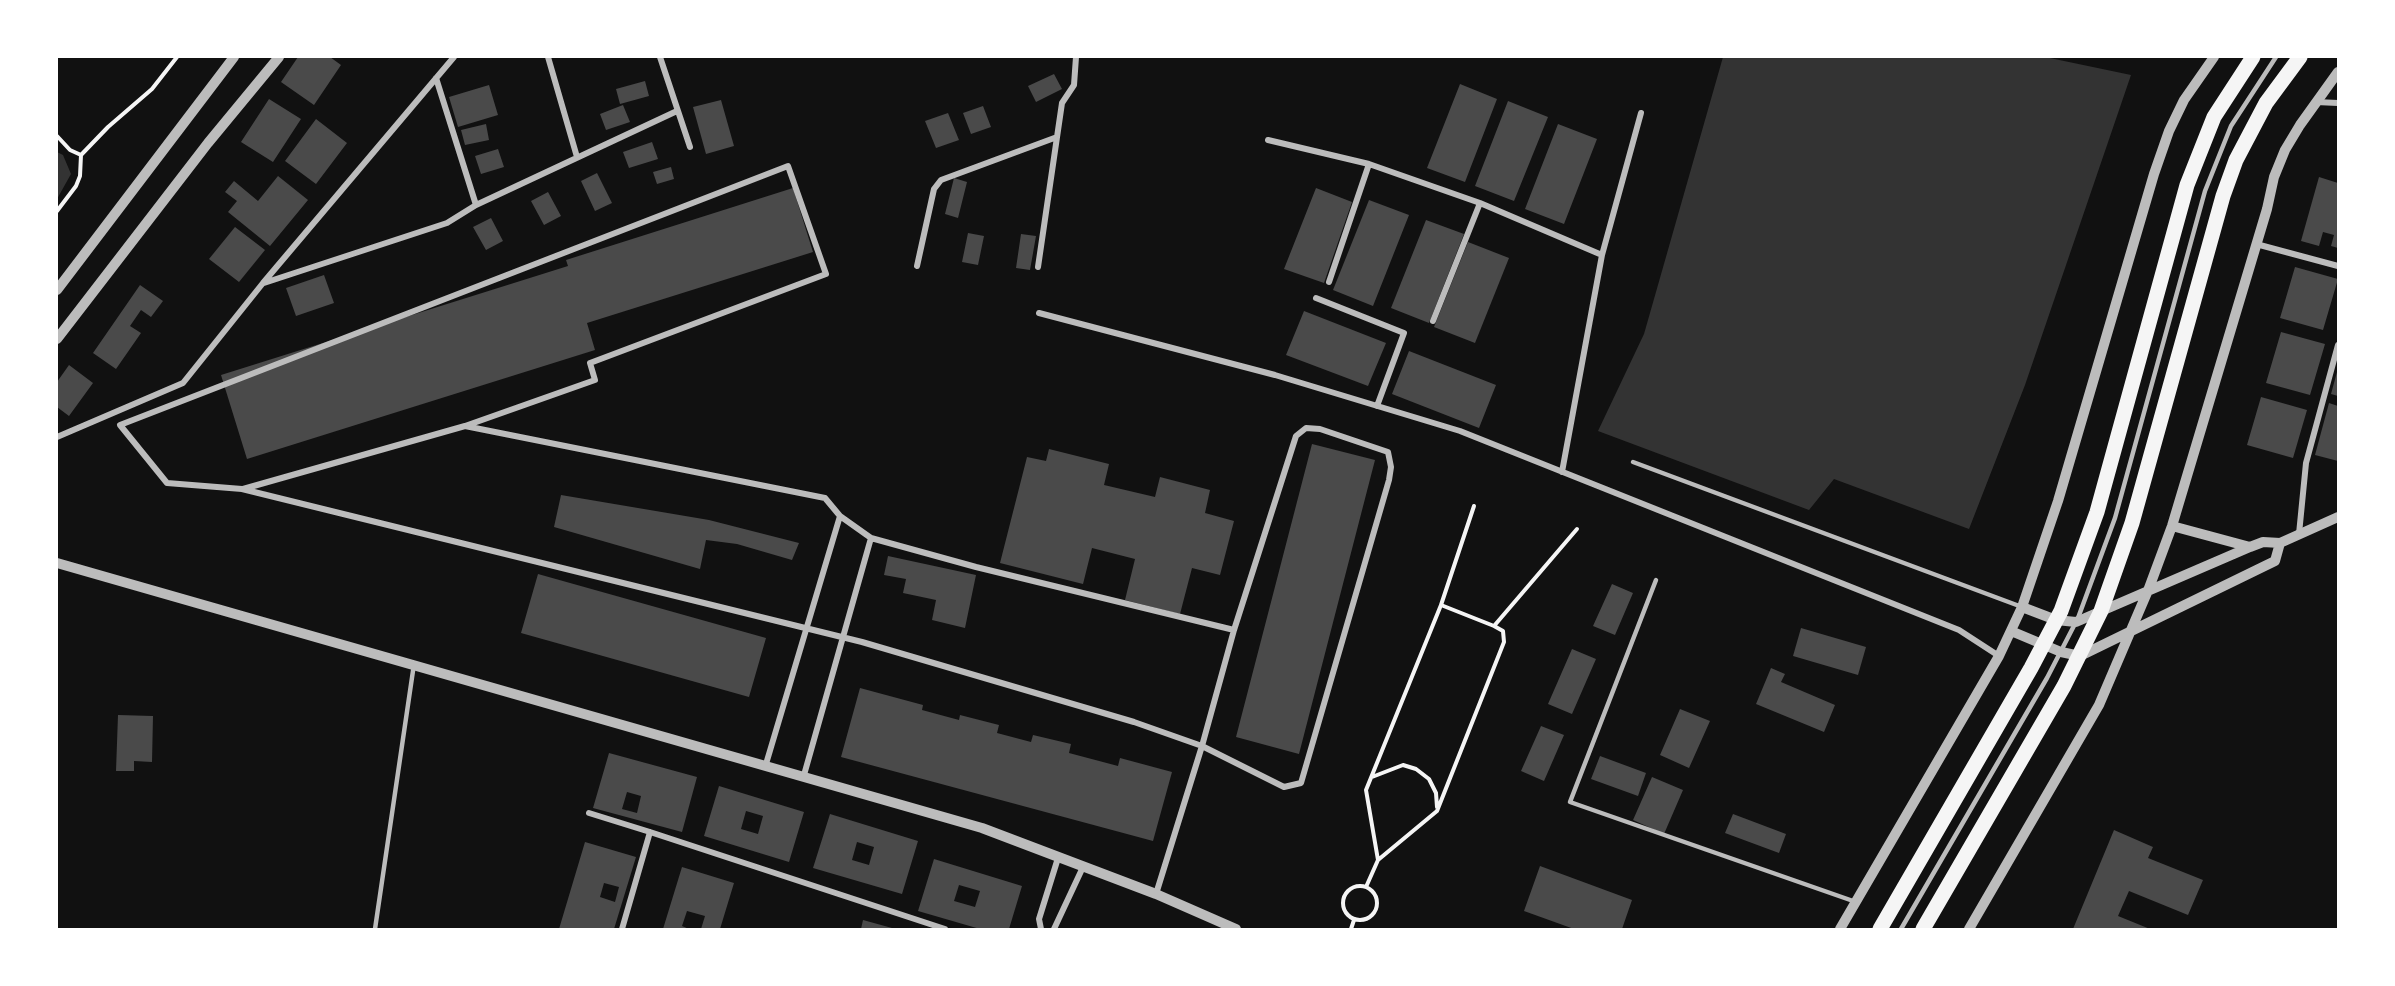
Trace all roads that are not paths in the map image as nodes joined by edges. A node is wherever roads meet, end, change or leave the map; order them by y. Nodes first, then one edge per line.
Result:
1 (234, 57) edge
2 (279, 57) edge
3 (454, 57) edge
4 (548, 57) edge
5 (660, 57) edge
6 (1076, 57) edge
7 (2214, 57) edge
8 (2253, 57) edge
9 (2276, 57) edge
10 (2300, 57) edge
11 (2338, 72) edge
12 (436, 78) junction
13 (2316, 102) junction
14 (2338, 103) edge
15 (677, 111) junction
16 (1641, 113) dead end
17 (1057, 137) junction
18 (1268, 140) dead end
19 (690, 147) dead end
20 (577, 157) junction
21 (1369, 164) junction
22 (1480, 203) junction
23 (476, 205) junction
24 (2256, 244) junction
25 (1602, 255) junction
26 (917, 266) dead end
27 (2338, 266) edge
28 (1038, 267) dead end
29 (1329, 282) dead end
30 (263, 283) junction
31 (57, 290) edge
32 (1316, 298) dead end
33 (1039, 314) dead end
34 (1433, 321) dead end
35 (57, 339) edge
36 (2338, 345) edge
37 (1377, 406) junction
38 (465, 426) junction
39 (57, 437) edge
40 (1633, 462) dead end
41 (1562, 472) junction
42 (243, 489) junction
43 (840, 516) junction
44 (2338, 517) edge
45 (2172, 526) junction
46 (2299, 535) junction
47 (871, 538) junction
48 (2280, 543) junction
49 (2250, 547) junction
50 (57, 564) edge
51 (1656, 580) dead end
52 (2149, 588) junction
53 (2022, 607) junction
54 (2101, 611) junction
55 (2056, 620) junction
56 (2076, 622) junction
57 (805, 629) junction
58 (1234, 630) junction
59 (2011, 631) junction
60 (2128, 635) junction
61 (842, 637) junction
62 (2044, 644) junction
63 (2061, 652) junction
64 (1999, 656) junction
65 (2080, 656) junction
66 (414, 664) junction
67 (1202, 746) junction
68 (766, 764) junction
69 (804, 775) junction
70 (589, 813) dead end
71 (650, 832) junction
72 (1058, 858) junction
73 (1083, 867) junction
74 (1156, 894) junction
75 (1856, 902) junction
76 (375, 929) edge
77 (622, 929) edge
78 (945, 929) edge
79 (1041, 929) edge
80 (1054, 929) edge
81 (1236, 929) edge
82 (1840, 929) edge
83 (1880, 929) edge
84 (1901, 929) edge
85 (1923, 929) edge
86 (1969, 929) edge

1 - 31 street
2 - 35 street
3 - 12 street
4 - 20 street
5 - 15 street
6 - 17 street
7 - 53 street
8 - 55 main road
9 - 56 lane
10 - 54 main road
11 - 13 street
12 - 23 street
12 - 30 street
13 - 14 street
13 - 24 street
15 - 19 street
15 - 20 street
16 - 25 street
17 - 26 street
17 - 28 street
18 - 21 street
20 - 23 street
21 - 22 street
21 - 29 street
22 - 25 street
22 - 34 street
23 - 30 street
24 - 27 street
24 - 45 street
25 - 41 street
30 - 39 street
32 - 37 street
33 - 37 street
36 - 46 street
37 - 41 street
38 - 42 street
38 - 42 street
38 - 43 street
40 - 53 lane
41 - 64 street
42 - 57 street
43 - 47 street
43 - 57 street
44 - 46 street
45 - 49 street
45 - 52 street
46 - 48 street
47 - 58 street
47 - 61 street
48 - 49 street
48 - 60 street
49 - 52 street
50 - 66 street
51 - 75 lane
52 - 54 street
52 - 60 street
53 - 55 street
53 - 59 street
54 - 56 street
54 - 65 main road
55 - 56 street
55 - 62 main road
56 - 63 lane
57 - 61 street
57 - 68 street
58 - 67 street
58 - 67 street
59 - 62 street
59 - 64 street
60 - 65 street
60 - 86 street
61 - 67 street
61 - 69 street
62 - 63 street
62 - 83 main road
63 - 65 street
63 - 84 lane
64 - 75 street
65 - 85 main road
66 - 68 street
66 - 76 lane
67 - 74 street
68 - 69 street
69 - 72 street
70 - 71 street
71 - 77 street
71 - 78 street
72 - 73 street
72 - 79 street
73 - 74 street
73 - 80 street
74 - 81 street
75 - 82 street

